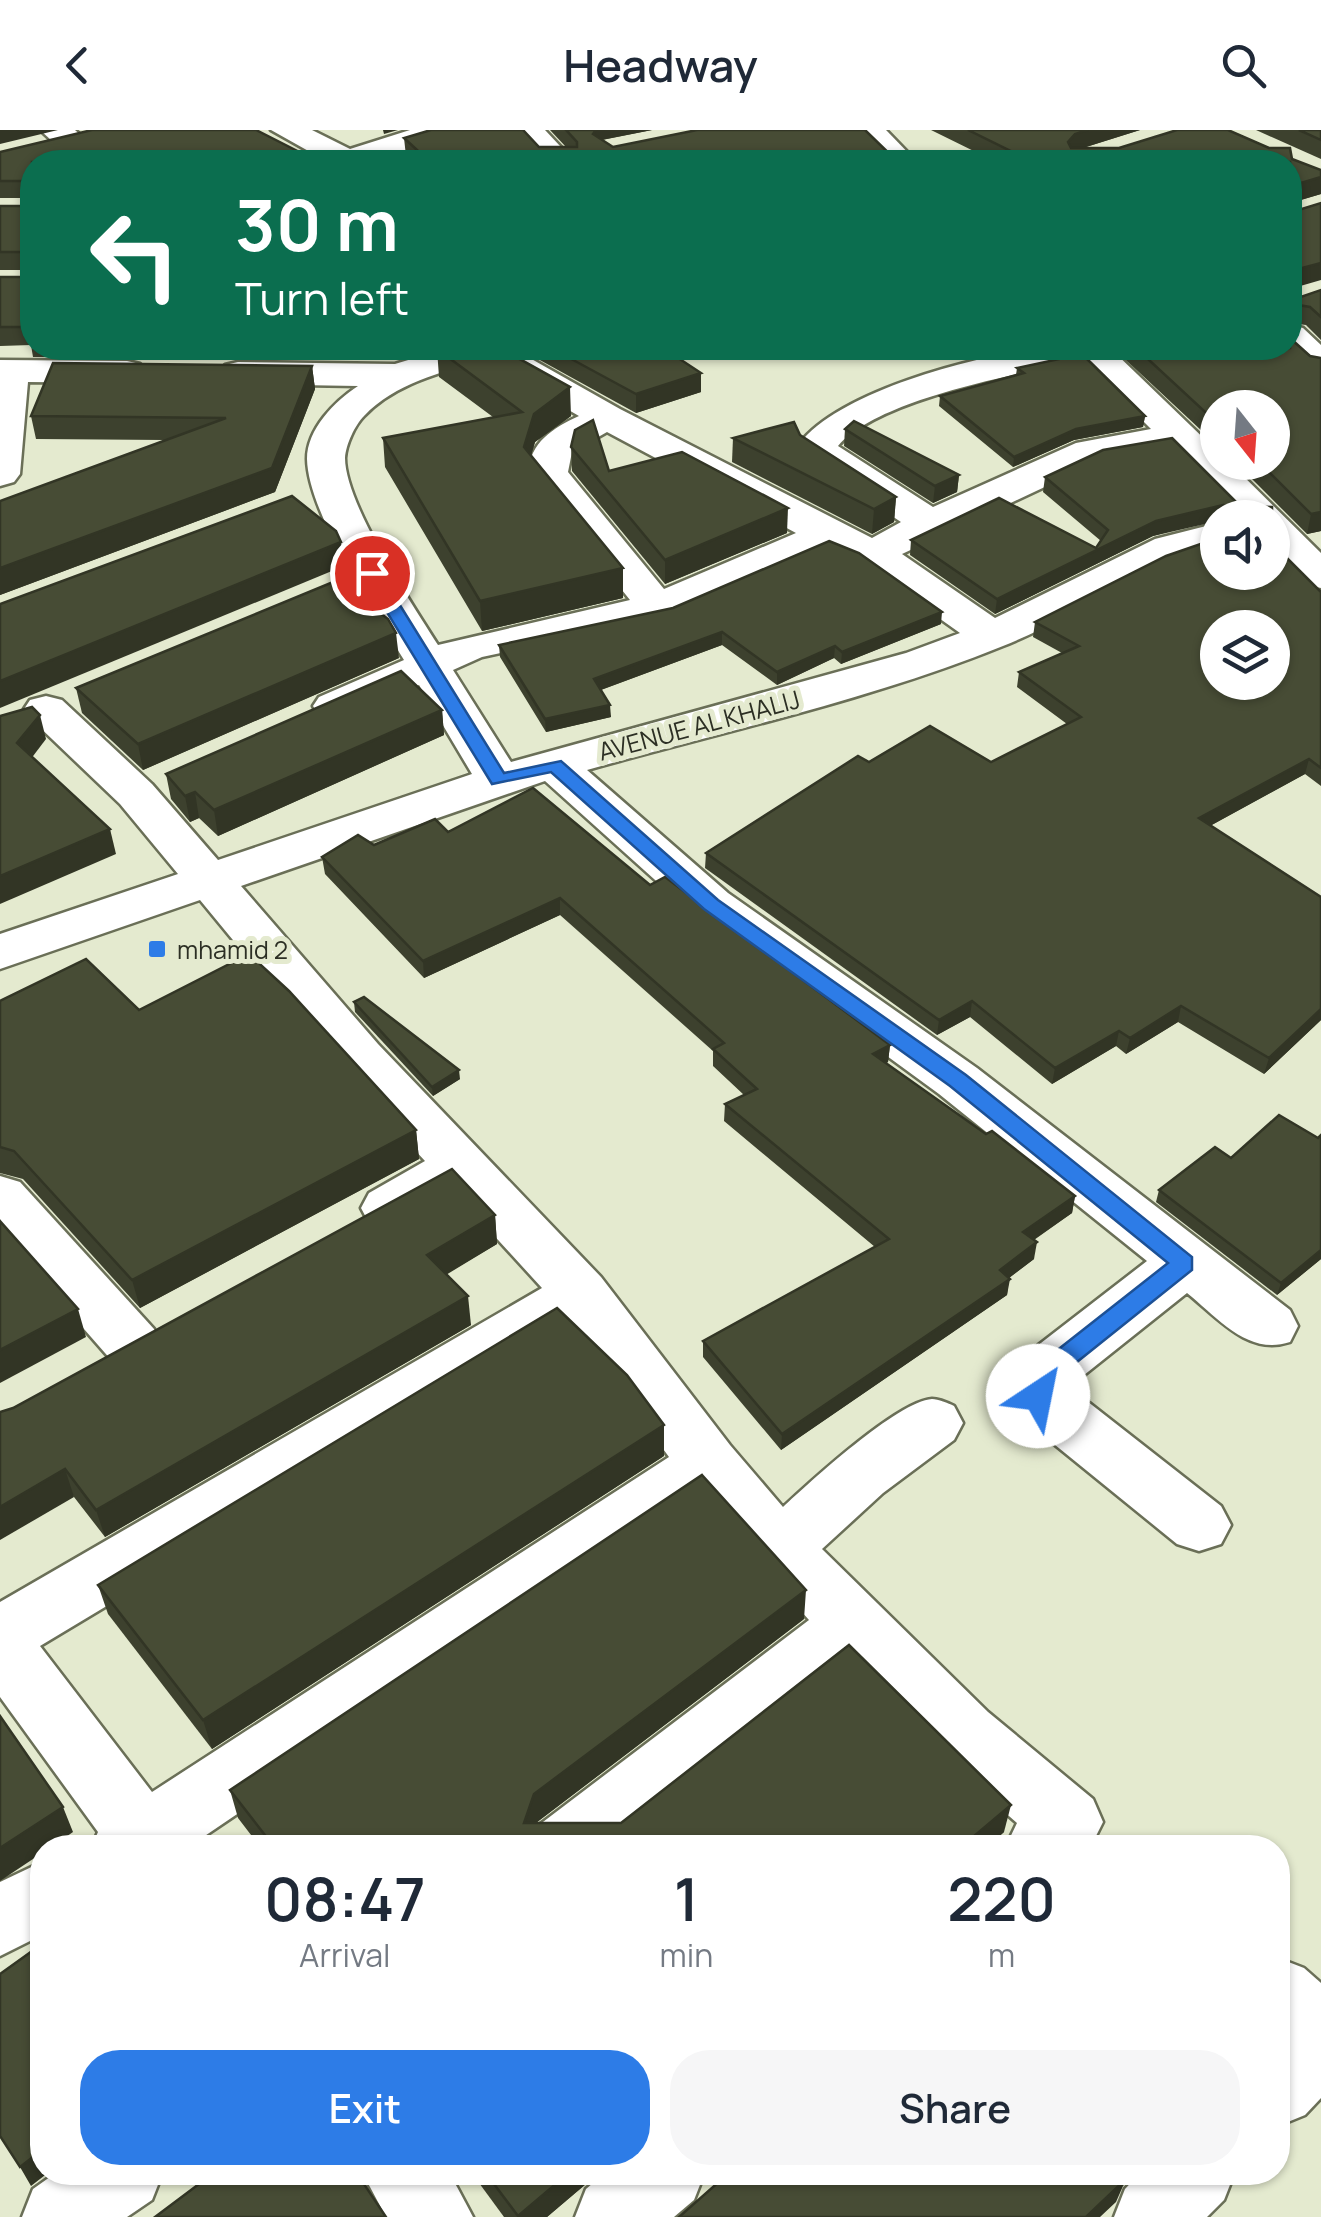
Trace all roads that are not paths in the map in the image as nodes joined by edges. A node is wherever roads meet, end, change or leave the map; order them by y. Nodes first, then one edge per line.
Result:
1 (112, 130) edge
2 (287, 130) edge
3 (442, 130) edge
4 (527, 130) edge
5 (868, 130) edge
6 (54, 140) edge
7 (328, 150) edge
8 (383, 150) edge
9 (548, 150) edge
10 (889, 150) edge
11 (1302, 347) edge
12 (447, 360) edge
13 (507, 360) edge
14 (958, 360) edge
15 (1039, 360) edge
16 (1102, 360) edge
17 (1321, 364) edge
18 (5, 371) edge
19 (166, 372) edge
20 (204, 373) edge
21 (398, 375) junction
22 (973, 376) junction
23 (607, 416) junction
24 (1181, 436) junction
25 (0, 474) edge
26 (1244, 500) edge
27 (930, 523) junction
28 (828, 534) junction
29 (1200, 540) edge
30 (1290, 543) edge
31 (874, 553) junction
32 (1316, 565) edge
33 (657, 607) junction
34 (992, 636) junction
35 (426, 666) junction
36 (48, 708) dead end
37 (299, 722) edge
38 (554, 765) junction
39 (498, 780) junction
40 (211, 879) junction
41 (8, 936) edge
42 (462, 1165) junction
43 (0, 1196) edge
44 (348, 1230) edge
45 (1184, 1263) junction
46 (581, 1294) junction
47 (183, 1319) edge
48 (1269, 1326) dead end
49 (133, 1346) junction
50 (83, 1372) edge
51 (933, 1423) dead end
52 (708, 1464) junction
53 (1199, 1526) dead end
54 (780, 1548) junction
55 (855, 1623) junction
56 (0, 1636) edge
57 (0, 1645) edge
58 (134, 1835) edge
59 (153, 1835) edge
60 (581, 1835) edge
61 (1067, 1835) edge
62 (30, 1903) edge
63 (0, 1921) edge
64 (1290, 2004) edge
65 (1321, 2031) edge
66 (1321, 2042) edge
67 (1290, 2075) edge
68 (106, 2185) edge
69 (411, 2185) edge
70 (651, 2185) edge
71 (1184, 2185) edge
72 (61, 2217) edge
73 (434, 2217) edge
74 (614, 2217) edge
75 (1153, 2217) edge

1 - 6 street
2 - 7 street
3 - 8 street
4 - 9 street
5 - 10 street
11 - 17 street
12 - 21 street
13 - 23 street
14 - 22 street
15 - 22 street
16 - 24 street
18 - 19 street
18 - 25 street
20 - 21 street
21 - 35 street
22 - 27 street
23 - 28 street
23 - 33 street
24 - 26 street
24 - 27 street
27 - 31 street
28 - 31 street
28 - 33 street
29 - 34 street, AVENUE AL KHALIJ
30 - 32 street
31 - 34 street
33 - 35 street
34 - 38 street, AVENUE AL KHALIJ
35 - 37 street
35 - 39 street
36 - 40 street
38 - 39 street, AVENUE AL KHALIJ
38 - 45 street
39 - 40 street, AVENUE AL KHALIJ
40 - 41 street, AVENUE AL KHALIJ
40 - 42 street
42 - 44 street
42 - 46 street
43 - 49 street
45 - 48 street
45 - 53 street
46 - 52 street
46 - 56 street
47 - 49 street
49 - 50 street
51 - 54 street
52 - 54 street
52 - 59 street
54 - 55 street
55 - 60 street
55 - 61 street
57 - 58 street
62 - 63 street
64 - 65 street
66 - 67 street
68 - 72 street
69 - 73 street
70 - 74 street
71 - 75 street

